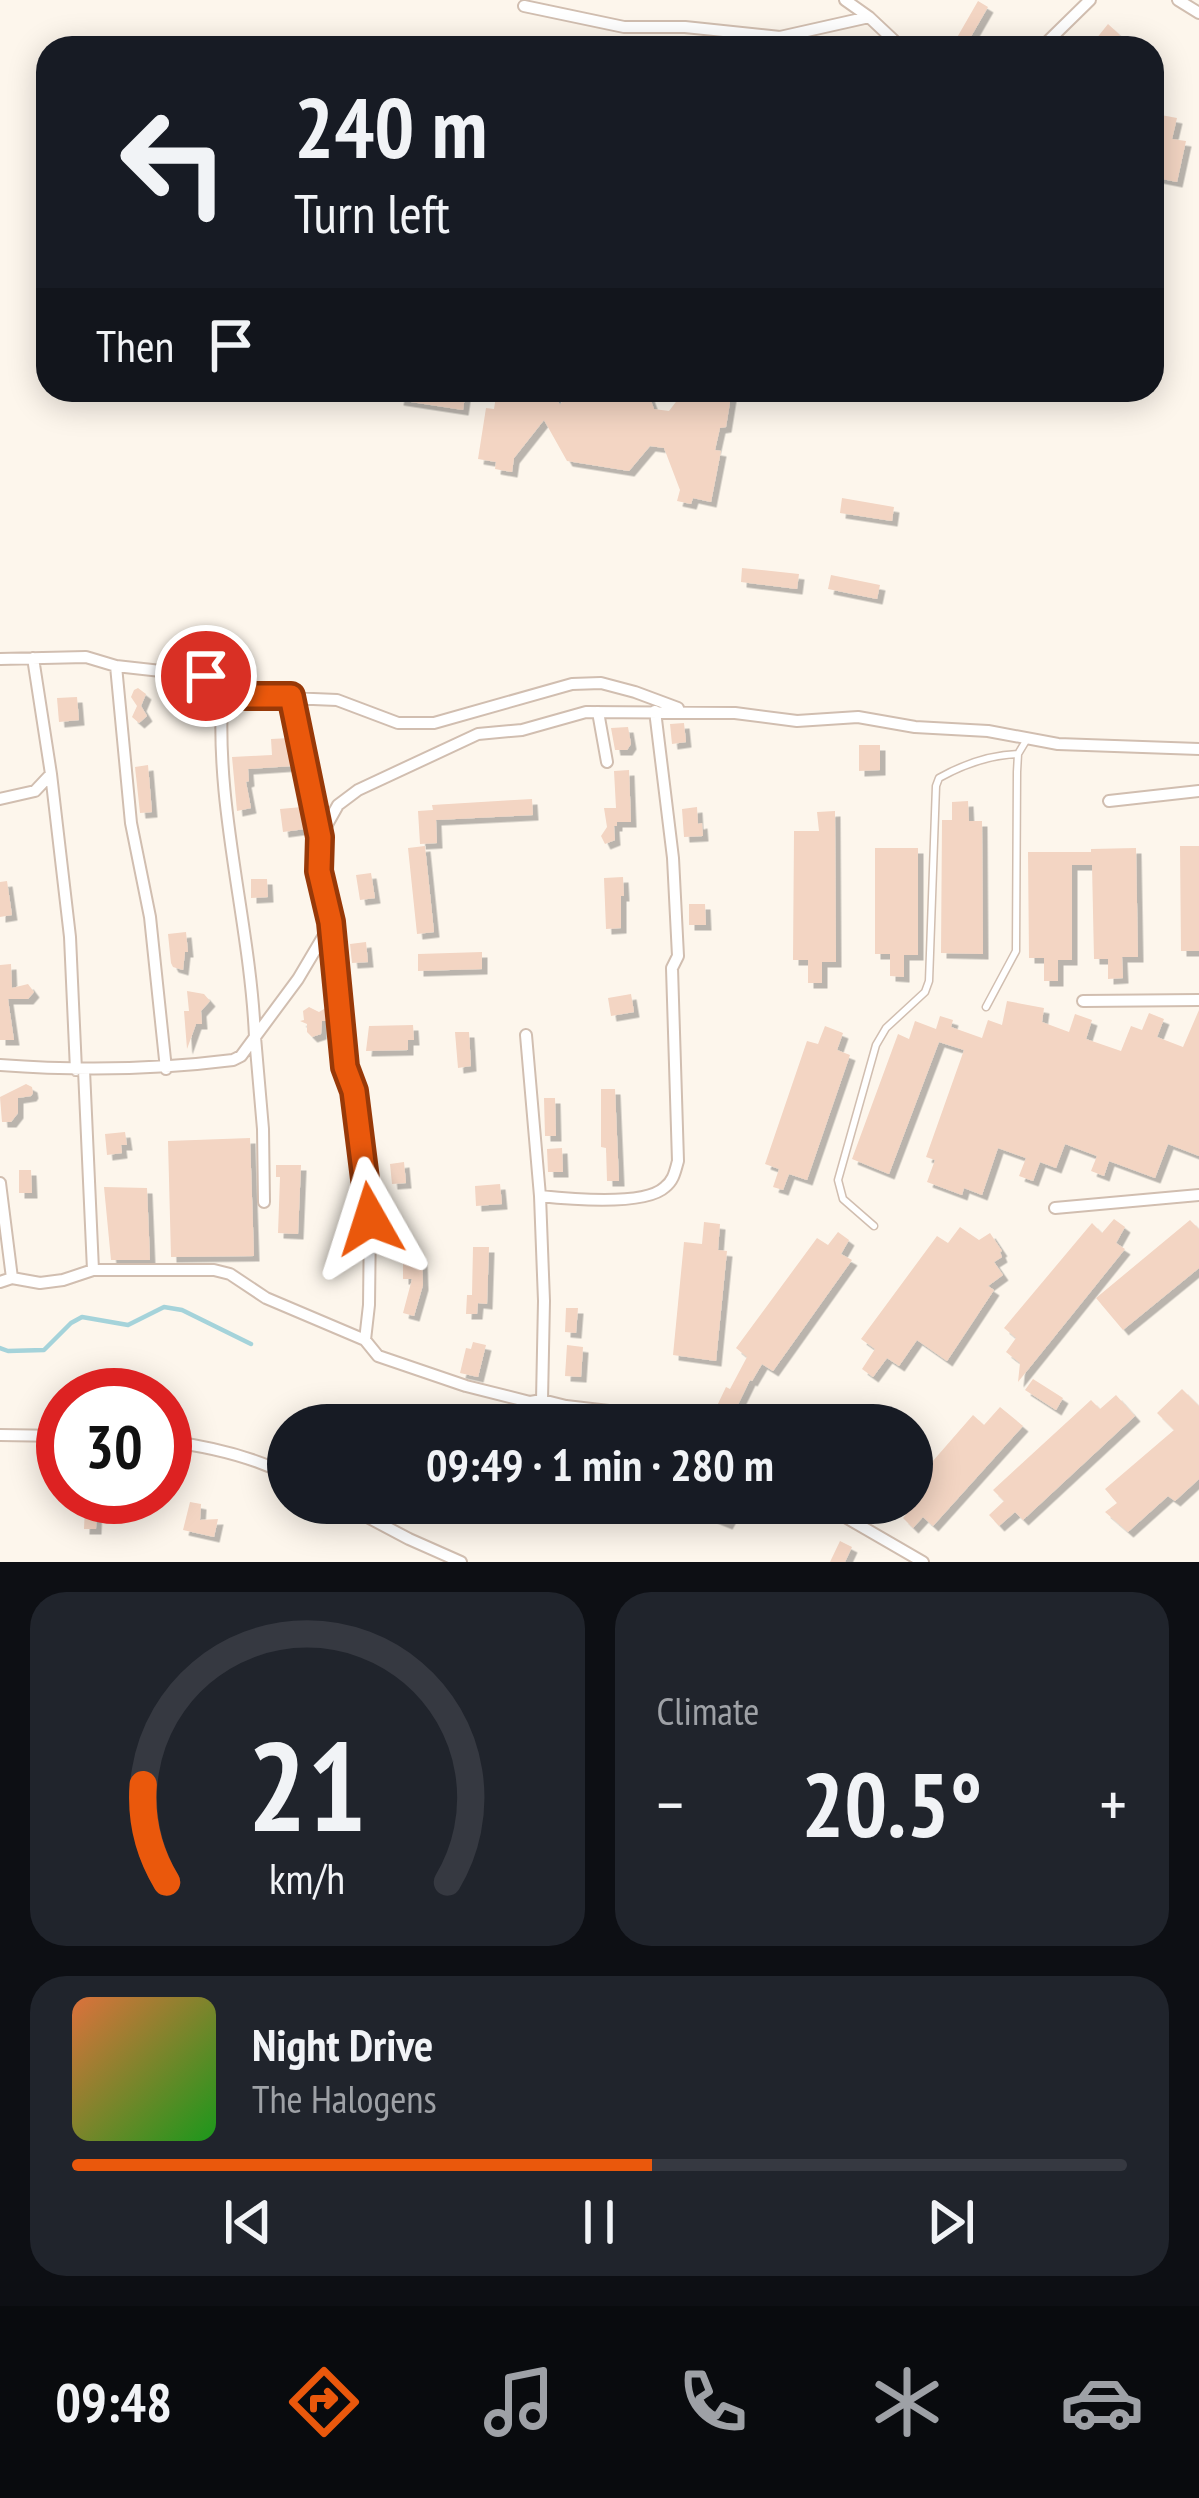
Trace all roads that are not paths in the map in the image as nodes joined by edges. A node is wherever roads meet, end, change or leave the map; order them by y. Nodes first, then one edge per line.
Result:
1 (844, 0) edge
2 (1090, 0) edge
3 (1178, 0) edge
4 (524, 6) dead end
5 (1199, 13) edge
6 (869, 17) junction
7 (771, 36) edge
8 (784, 36) edge
9 (889, 36) edge
10 (1053, 36) edge
11 (33, 658) junction
12 (0, 659) edge
13 (116, 666) junction
14 (223, 685) junction
15 (291, 696) junction
16 (655, 711) junction
17 (686, 711) junction
18 (598, 712) junction
19 (1027, 739) junction
20 (1199, 748) edge
21 (1018, 754) junction
22 (607, 762) dead end
23 (51, 774) junction
24 (1199, 791) edge
25 (0, 800) edge
26 (1109, 801) dead end
27 (320, 837) junction
28 (331, 922) junction
29 (1199, 1000) edge
30 (1083, 1001) dead end
31 (986, 1007) dead end
32 (526, 1036) dead end
33 (255, 1037) junction
34 (0, 1065) edge
35 (166, 1069) junction
36 (80, 1070) junction
37 (0, 1183) edge
38 (1199, 1195) edge
39 (541, 1196) junction
40 (264, 1202) dead end
41 (1055, 1208) dead end
42 (874, 1226) dead end
43 (93, 1270) junction
44 (6, 1280) edge
45 (365, 1340) junction
46 (542, 1400) junction
47 (558, 1404) edge
48 (0, 1435) edge
49 (36, 1436) edge
50 (192, 1444) edge
51 (267, 1466) edge
52 (382, 1524) edge
53 (857, 1524) edge
54 (453, 1561) edge
55 (923, 1562) edge

1 - 6 street
2 - 10 street
3 - 5 street
4 - 7 street
6 - 8 street
6 - 9 street
11 - 12 street
11 - 13 street
11 - 23 street
13 - 14 street
13 - 35 street
14 - 15 street
14 - 33 street
15 - 17 street
15 - 27 street
16 - 17 street
16 - 18 street
16 - 39 street
17 - 19 street
18 - 22 street
18 - 27 street
19 - 20 street
19 - 21 lane
21 - 31 lane
21 - 42 lane
23 - 25 street
23 - 36 street
24 - 26 street
27 - 28 street
28 - 33 street
28 - 45 street
29 - 30 street
32 - 39 street
33 - 35 street
33 - 40 street
34 - 36 street
35 - 36 street
36 - 43 street
37 - 44 street
38 - 41 street
39 - 46 street
43 - 44 street
43 - 45 street
45 - 46 street
46 - 47 street
48 - 49 street
50 - 51 street
52 - 54 street
53 - 55 street

